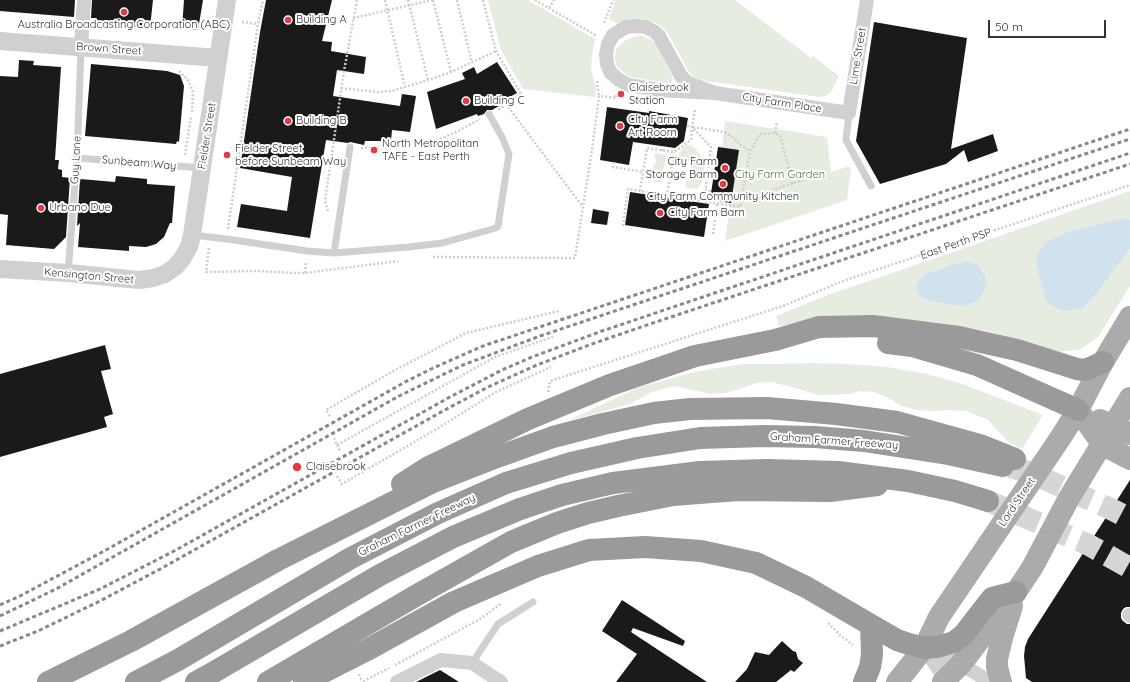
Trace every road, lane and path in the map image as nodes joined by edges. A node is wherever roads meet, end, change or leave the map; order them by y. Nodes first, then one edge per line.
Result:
1 (84, 0) edge
2 (227, 0) edge
3 (263, 0) edge
4 (357, 0) edge
5 (385, 0) edge
6 (408, 0) edge
7 (433, 0) edge
8 (457, 0) edge
9 (483, 0) edge
10 (535, 0) edge
11 (554, 0) edge
12 (867, 0) edge
13 (410, 6) junction
14 (549, 8) junction
15 (388, 11) junction
16 (353, 18) junction
17 (242, 22) dead end
18 (258, 24) junction
19 (599, 37) dead end
20 (0, 41) edge
21 (81, 47) junction
22 (496, 52) junction
23 (218, 58) junction
24 (472, 63) junction
25 (178, 71) dead end
26 (451, 72) junction
27 (428, 80) junction
28 (619, 80) junction
29 (405, 87) junction
30 (341, 88) junction
31 (715, 92) junction
32 (506, 104) junction
33 (695, 110) dead end
34 (849, 113) junction
35 (489, 114) junction
36 (777, 122) dead end
37 (687, 126) dead end
38 (692, 127) junction
39 (775, 133) junction
40 (333, 144) junction
41 (662, 146) dead end
42 (350, 147) junction
43 (662, 150) junction
44 (750, 151) junction
45 (674, 152) junction
46 (76, 158) junction
47 (709, 160) junction
48 (716, 161) dead end
49 (614, 162) dead end
50 (183, 167) junction
51 (202, 168) junction
52 (643, 172) junction
53 (825, 173) dead end
54 (793, 184) junction
55 (1130, 185) edge
56 (871, 186) dead end
57 (705, 190) junction
58 (640, 191) junction
59 (711, 191) dead end
60 (667, 196) junction
61 (741, 200) junction
62 (704, 202) junction
63 (718, 204) junction
64 (583, 206) junction
65 (330, 216) dead end
66 (623, 226) dead end
67 (228, 230) dead end
68 (712, 234) dead end
69 (192, 235) junction
70 (210, 237) junction
71 (334, 253) junction
72 (427, 257) dead end
73 (404, 260) dead end
74 (175, 267) joint
75 (0, 269) edge
76 (68, 273) junction
77 (783, 306) dead end
78 (559, 311) dead end
79 (1130, 317) edge
80 (555, 336) dead end
81 (775, 340) junction
82 (1103, 362) junction
83 (552, 367) dead end
84 (1130, 398) edge
85 (1078, 410) junction
86 (330, 416) dead end
87 (1122, 430) edge
88 (334, 438) dead end
89 (336, 445) junction
90 (1103, 445) junction
91 (340, 451) dead end
92 (1130, 459) edge
93 (337, 476) dead end
94 (908, 481) junction
95 (988, 501) tunnel mouth
96 (278, 560) junction
97 (1016, 592) junction
98 (504, 602) dead end
99 (533, 602) dead end
100 (826, 621) dead end
101 (870, 625) junction
102 (853, 645) dead end
103 (924, 648) junction
104 (472, 663) junction
105 (960, 664) junction
106 (359, 674) dead end
107 (946, 681) edge
108 (48, 682) edge
109 (136, 682) edge
110 (196, 682) edge
111 (268, 682) edge
112 (304, 682) edge
113 (397, 682) edge
114 (501, 682) edge
115 (864, 682) edge
116 (897, 682) edge
117 (990, 682) edge
118 (1001, 682) edge

1 - 21 street
2 - 23 street, Fielder Street
3 - 18 path
4 - 16 path
5 - 15 path
6 - 13 path
7 - 13 path
7 - 26 path
8 - 24 path
9 - 22 path
10 - 14 path
11 - 14 path
12 - 34 street, Lime Street
13 - 15 path
13 - 27 path
14 - 19 path
15 - 16 path
15 - 29 path
16 - 30 path
17 - 18 path
18 - 67 path
20 - 21 street, Brown Street
21 - 23 street, Brown Street
21 - 46 lane, Guy Lane
22 - 24 path
22 - 32 path
23 - 51 street, Fielder Street
24 - 26 path
25 - 50 path
26 - 27 path
27 - 29 path
28 - 31 street, City Farm Place
28 - 31 street, City Farm Place
28 - 64 path
29 - 30 path
30 - 40 path
31 - 34 street, City Farm Place
32 - 35 path
32 - 64 path
33 - 38 path
34 - 56 lane
35 - 42 path
35 - 71 lane
36 - 39 path
37 - 38 path
38 - 44 path
38 - 45 path
38 - 47 path
39 - 44 path
39 - 54 path
40 - 42 path
40 - 65 path
41 - 43 path
42 - 71 lane
43 - 45 path
43 - 52 path
44 - 61 path
45 - 60 path
46 - 50 lane, Sunbeam Way
46 - 76 lane, Guy Lane
47 - 48 path
47 - 57 path
49 - 52 path
50 - 51 lane, Sunbeam Way
51 - 69 street, Fielder Street
52 - 58 path
53 - 54 path
54 - 61 path
55 - 77 path, East Perth PSP
57 - 59 path
57 - 62 path
58 - 60 path
58 - 66 path
60 - 62 path
61 - 63 path
62 - 63 path
63 - 68 path
64 - 72 path
69 - 70 lane
69 - 74 street, Fielder Street
70 - 71 lane
70 - 73 path
74 - 76 street, Kensington Street
75 - 76 street, Kensington Street
78 - 86 path
79 - 82 main road, Lord Street
80 - 89 path
81 - 82 highway
81 - 85 highway
81 - 96 highway
82 - 85 main road, Lord Street
83 - 93 path
84 - 87 main road
85 - 87 main road
85 - 90 main road
85 - 103 main road, Lord Street
87 - 90 main road
88 - 89 path
89 - 91 path
90 - 92 main road
90 - 97 main road
94 - 95 highway
94 - 110 highway
94 - 111 highway
96 - 108 highway
96 - 109 highway, Graham Farmer Freeway
97 - 103 highway
97 - 105 main road
97 - 118 main road
98 - 106 path
99 - 104 lane
100 - 102 path
101 - 103 highway
101 - 112 highway
101 - 115 highway
103 - 105 street
103 - 107 street
103 - 116 main road, Lord Street
104 - 113 street
104 - 114 street
105 - 107 main road
105 - 117 street

